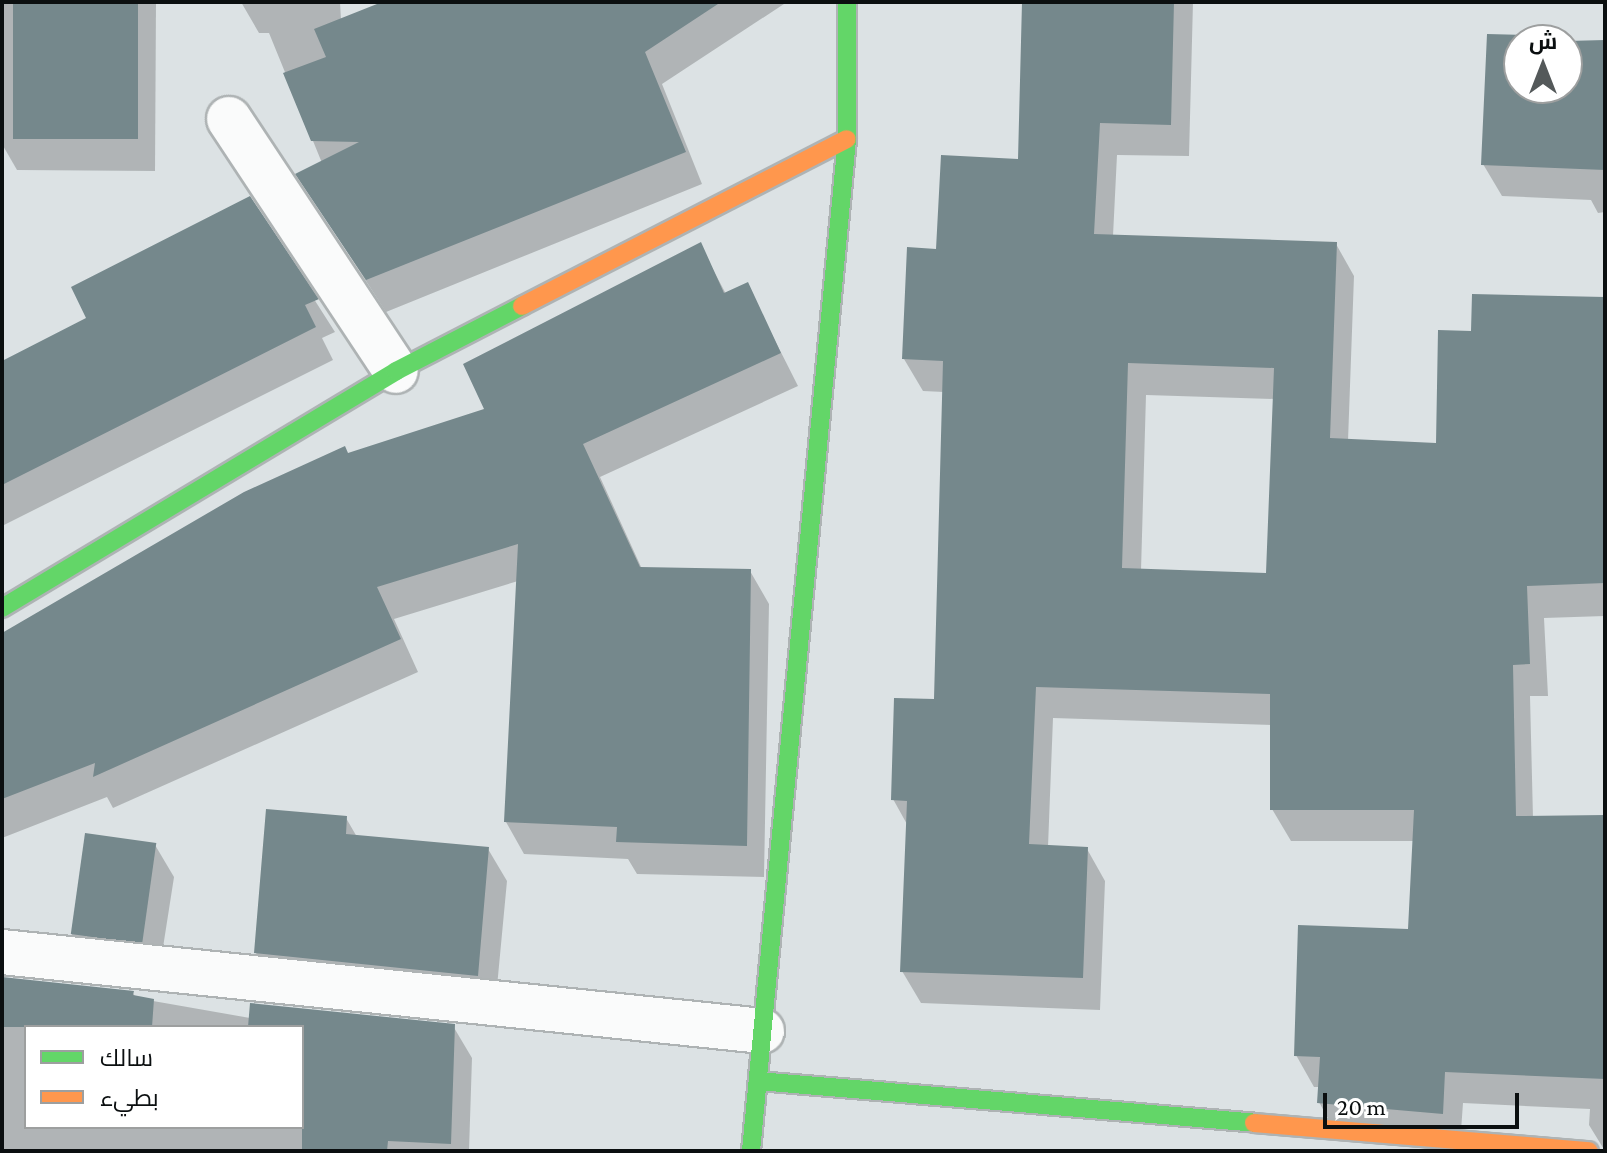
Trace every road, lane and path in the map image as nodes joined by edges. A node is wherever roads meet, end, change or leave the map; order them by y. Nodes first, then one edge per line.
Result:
1 (847, 2) edge
2 (229, 119) dead end
3 (847, 139) junction
4 (396, 371) junction
5 (2, 608) edge
6 (2, 952) edge
7 (762, 1031) junction
8 (758, 1081) junction
9 (751, 1151) edge
10 (1589, 1151) edge

1 - 3 street
2 - 4 street
3 - 4 street
3 - 7 street
4 - 5 street
6 - 7 street
7 - 8 street
8 - 9 street
8 - 10 street

